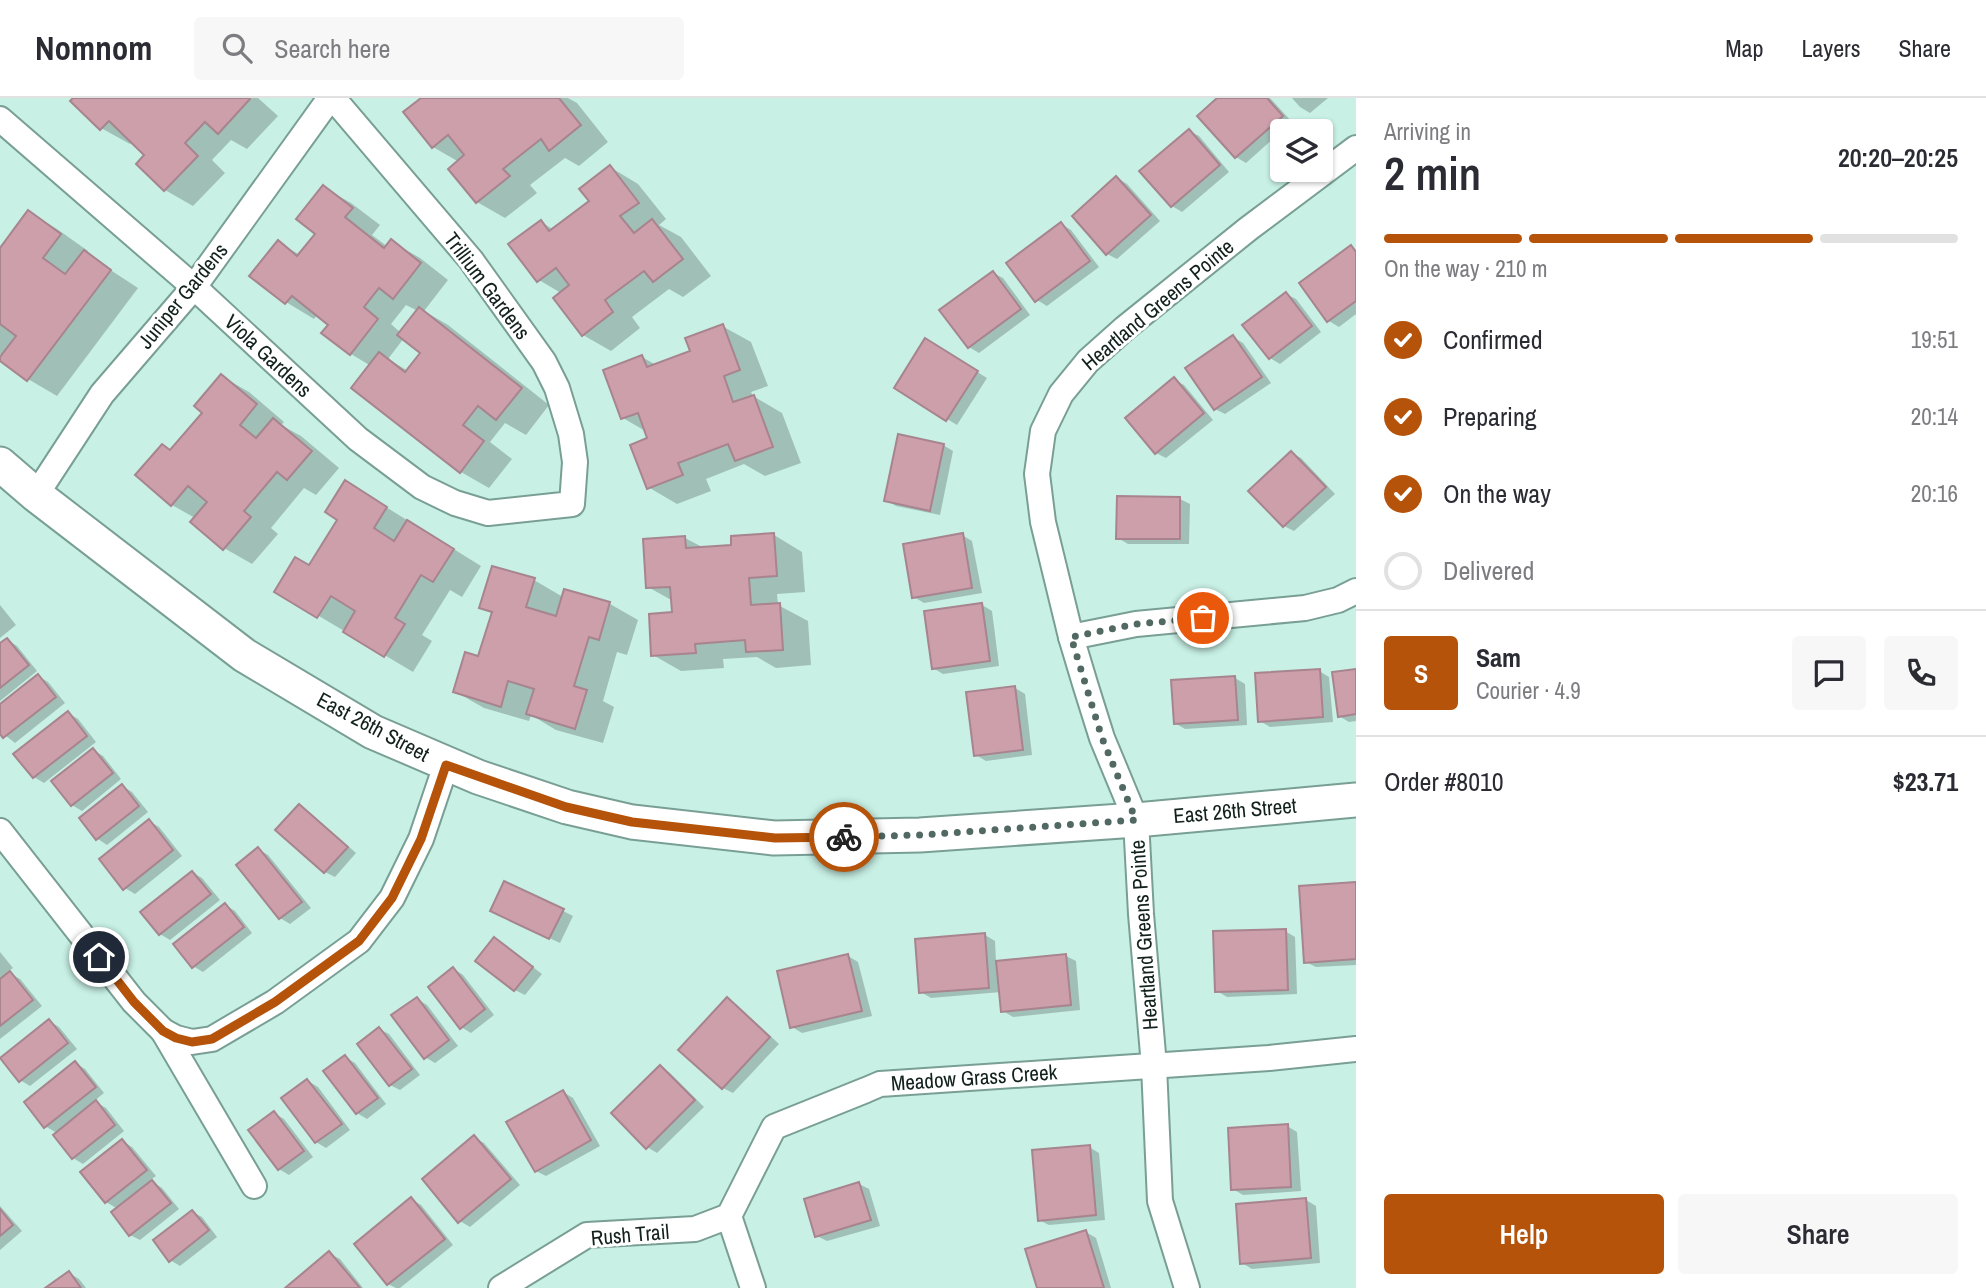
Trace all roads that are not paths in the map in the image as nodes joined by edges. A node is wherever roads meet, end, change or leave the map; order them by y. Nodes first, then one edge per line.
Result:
1 (332, 98) edge
2 (0, 119) edge
3 (1356, 148) edge
4 (194, 287) junction
5 (0, 464) edge
6 (36, 495) junction
7 (572, 504) joint
8 (1356, 591) edge
9 (1071, 637) junction
10 (446, 765) junction
11 (1356, 800) edge
12 (1136, 820) junction
13 (0, 831) edge
14 (163, 1031) junction
15 (1356, 1049) edge
16 (1154, 1066) junction
17 (254, 1186) dead end
18 (729, 1216) junction
19 (501, 1288) edge
20 (753, 1288) edge
21 (1187, 1288) edge

1 - 4 street, Juniper Gardens
1 - 7 street, Trillium Gardens
2 - 4 street, Viola Gardens
3 - 9 street, Heartland Greens Pointe
4 - 6 street, Juniper Gardens
4 - 7 street, Viola Gardens
5 - 6 street, East 26th Street
6 - 10 street, East 26th Street
8 - 9 street
9 - 12 street, Heartland Greens Pointe
10 - 12 street, East 26th Street
10 - 14 street
11 - 12 street, East 26th Street
12 - 16 street, Heartland Greens Pointe
13 - 14 street
14 - 17 street
15 - 16 street, Meadow Grass Creek
16 - 18 street, Meadow Grass Creek
16 - 21 street, Heartland Greens Pointe
18 - 19 street, Rush Trail
18 - 20 street

